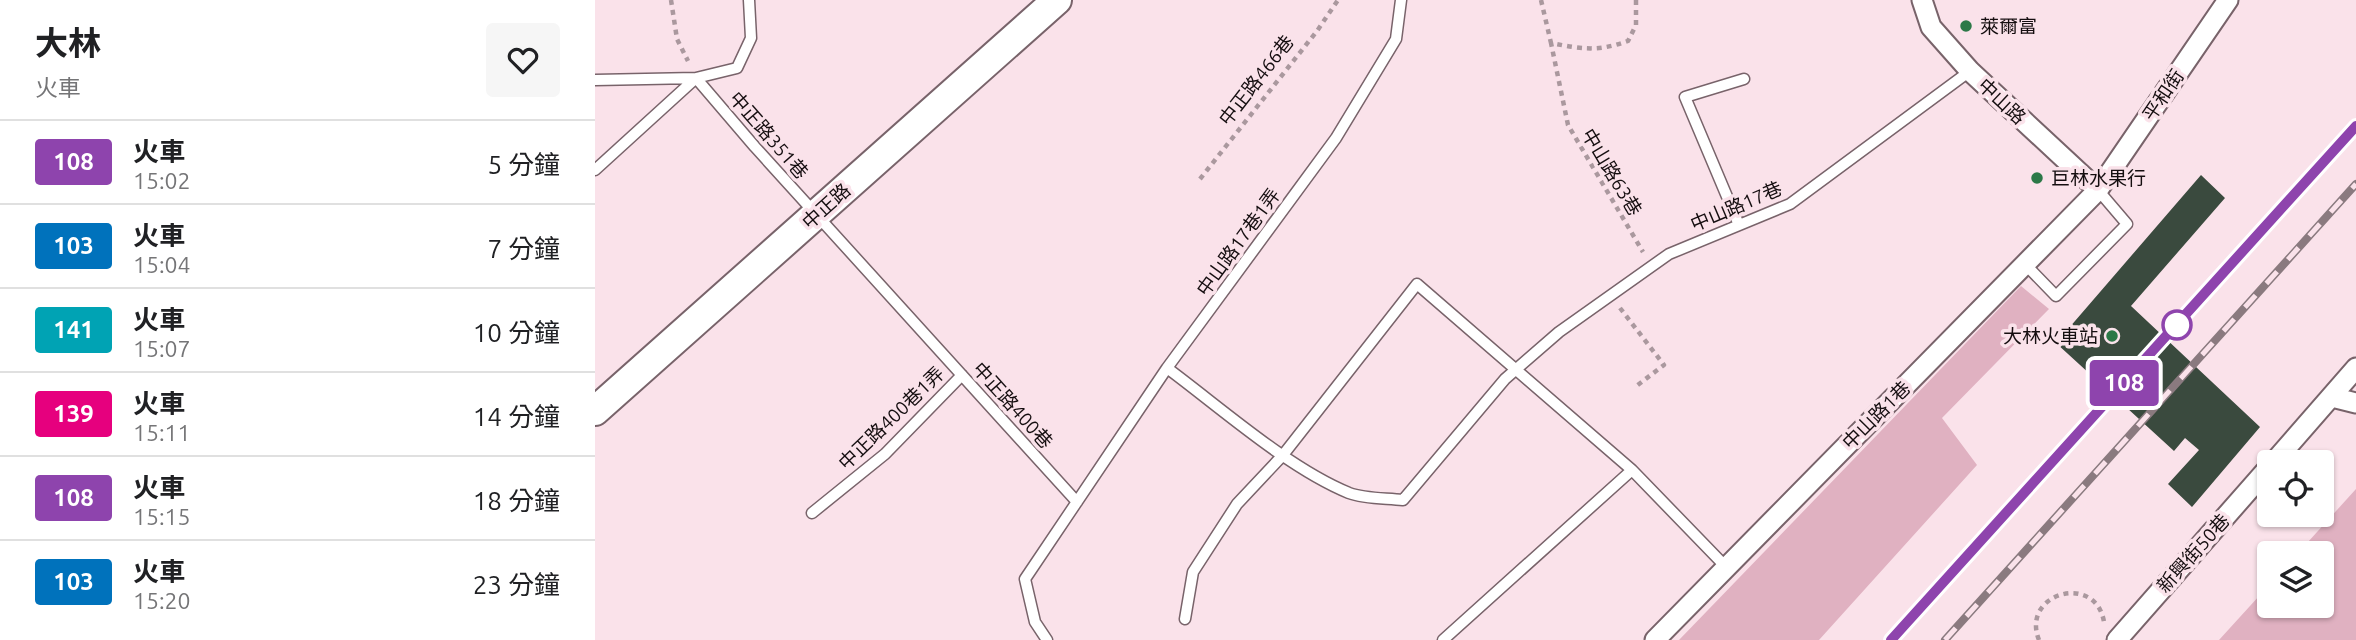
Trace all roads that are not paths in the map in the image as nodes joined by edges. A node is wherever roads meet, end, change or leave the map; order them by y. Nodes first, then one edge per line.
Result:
1 (749, 0) edge
2 (1057, 0) edge
3 (1401, 0) edge
4 (1922, 0) edge
5 (2228, 0) edge
6 (1970, 71) junction
7 (697, 78) junction
8 (1744, 79) dead end
9 (595, 80) edge
10 (595, 170) edge
11 (2098, 190) junction
12 (817, 215) junction
13 (1739, 225) junction
14 (2025, 264) junction
15 (1167, 368) junction
16 (2356, 368) edge
17 (1515, 370) junction
18 (962, 375) junction
19 (2332, 397) junction
20 (2356, 403) edge
21 (595, 411) edge
22 (2285, 450) edge
23 (1283, 455) junction
24 (1632, 470) junction
25 (2257, 480) edge
26 (1077, 502) junction
27 (812, 513) dead end
28 (1726, 567) junction
29 (1185, 619) dead end
30 (2111, 634) edge
31 (1047, 640) edge
32 (1443, 640) edge
33 (1655, 640) edge

1 - 7 lane, 中正路351巷
2 - 12 street, 中正路
3 - 15 lane, 中山路17巷1弄
4 - 6 street, 中山路
5 - 11 street, 平和街
6 - 11 street, 中山路
6 - 13 lane, 中山路17巷
7 - 9 lane, 中正路351巷
7 - 10 lane
7 - 12 lane, 中正路351巷
8 - 13 lane
11 - 14 street, 中山路1巷
11 - 14 lane
12 - 18 lane, 中正路400巷
12 - 21 street, 中正路
13 - 17 lane, 中山路17巷
14 - 28 street, 中山路1巷
15 - 23 lane
15 - 26 lane, 中山路17巷1弄
16 - 19 street
17 - 23 lane, 中山路17巷
17 - 23 lane
17 - 24 lane
18 - 26 lane, 中正路400巷
18 - 27 lane, 中正路400巷1弄
19 - 20 street
19 - 22 street
23 - 29 lane
24 - 28 lane
24 - 32 lane
25 - 30 street, 新興街50巷
26 - 31 lane
28 - 33 street, 中山路1巷

